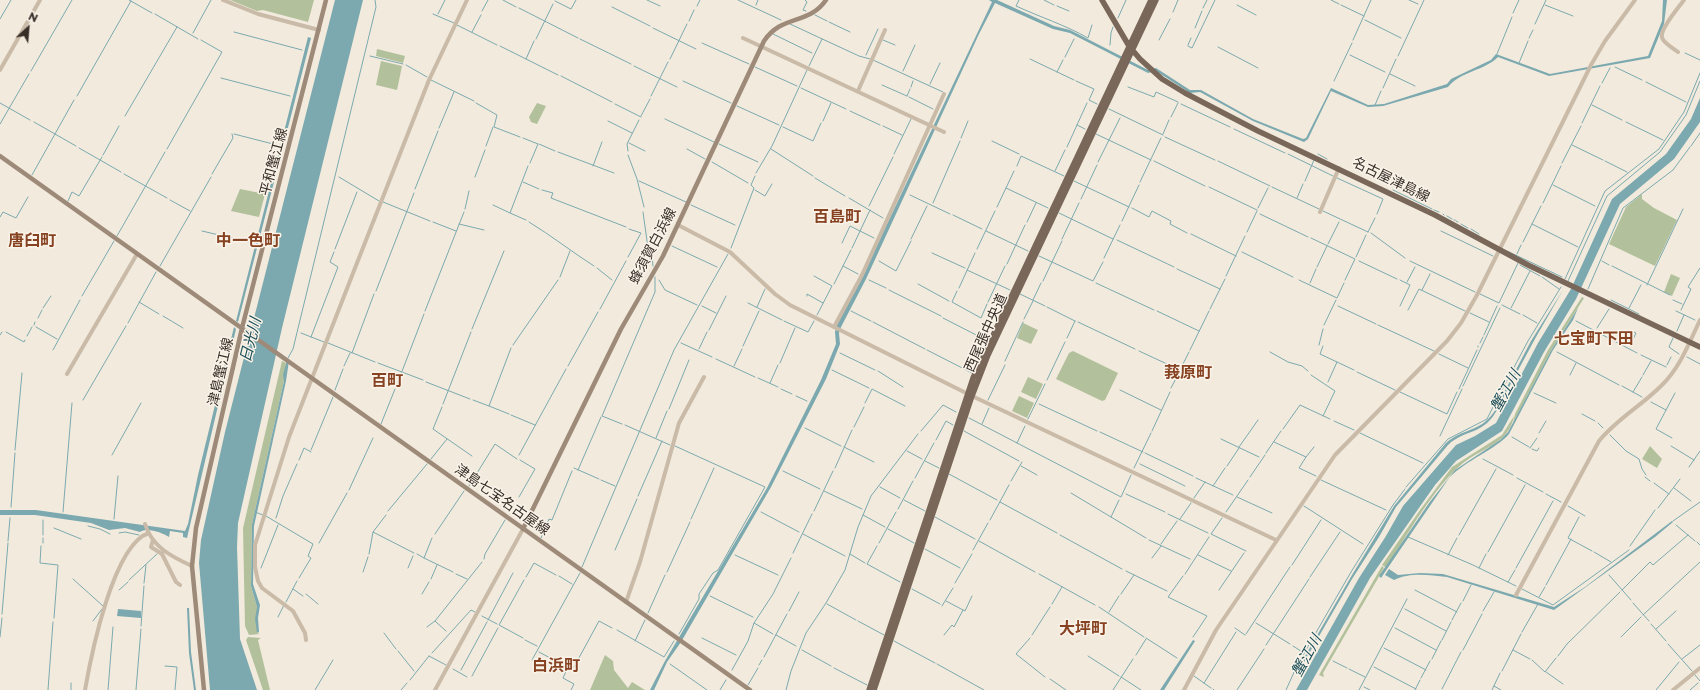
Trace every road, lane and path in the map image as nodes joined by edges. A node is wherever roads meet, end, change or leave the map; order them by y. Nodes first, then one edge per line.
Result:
1 (40, 0) edge
2 (223, 0) edge
3 (326, 0) edge
4 (467, 0) edge
5 (826, 0) edge
6 (1102, 0) edge
7 (1150, 0) edge
8 (1156, 0) edge
9 (1635, 0) edge
10 (1684, 0) edge
11 (319, 30) junction
12 (885, 30) dead end
13 (743, 38) dead end
14 (761, 47) junction
15 (1130, 48) junction
16 (1678, 52) dead end
17 (0, 70) edge
18 (858, 91) junction
19 (944, 94) dead end
20 (931, 125) junction
21 (944, 132) dead end
22 (0, 156) edge
23 (1339, 168) junction
24 (1320, 212) dead end
25 (678, 225) junction
26 (1499, 250) junction
27 (136, 254) junction
28 (1700, 320) edge
29 (835, 327) junction
30 (244, 330) junction
31 (1690, 342) junction
32 (1700, 347) edge
33 (67, 374) dead end
34 (704, 376) dead end
35 (312, 379) junction
36 (970, 395) junction
37 (145, 525) dead end
38 (523, 529) junction
39 (148, 532) junction
40 (153, 540) junction
41 (1276, 540) junction
42 (192, 566) junction
43 (180, 585) dead end
44 (1516, 595) dead end
45 (626, 602) junction
46 (306, 640) dead end
47 (1700, 668) edge
48 (85, 690) edge
49 (204, 690) edge
50 (435, 690) edge
51 (750, 690) edge
52 (870, 690) edge
53 (874, 690) edge
54 (1184, 690) edge
55 (1673, 690) edge

1 - 17 street
2 - 11 street
3 - 11 main road, 平和蟹江線
4 - 35 street
5 - 14 main road, 蜂須賀白浜線
6 - 15 main road, 名古屋津島線
7 - 15 main road, 西尾張中央道
8 - 15 main road, 西尾張中央道
9 - 26 street
10 - 16 street
11 - 30 main road, 平和蟹江線
12 - 18 street
13 - 14 street
14 - 18 street
14 - 25 main road, 蜂須賀白浜線
15 - 23 main road, 名古屋津島線
15 - 36 main road, 西尾張中央道
18 - 20 street
19 - 20 street
20 - 21 street
20 - 29 street
22 - 27 main road, 津島蟹江線
23 - 24 street
23 - 26 main road, 名古屋津島線
25 - 29 street
25 - 38 main road, 蜂須賀白浜線
26 - 31 main road, 名古屋津島線
26 - 41 street
27 - 30 main road, 津島蟹江線
27 - 33 street
28 - 31 street
29 - 36 street
30 - 35 main road, 津島七宝名古屋線
30 - 42 main road, 津島蟹江線
31 - 32 main road, 名古屋津島線
31 - 44 street
34 - 45 street
35 - 38 main road, 津島七宝名古屋線
35 - 46 street
36 - 41 street
36 - 52 main road, 西尾張中央道
36 - 53 main road, 西尾張中央道
37 - 39 street
38 - 45 main road, 津島七宝名古屋線
38 - 50 street
39 - 40 street
39 - 48 street
40 - 42 street
40 - 43 street
41 - 54 street
42 - 49 main road, 津島蟹江線
45 - 51 main road, 津島七宝名古屋線
47 - 55 street

